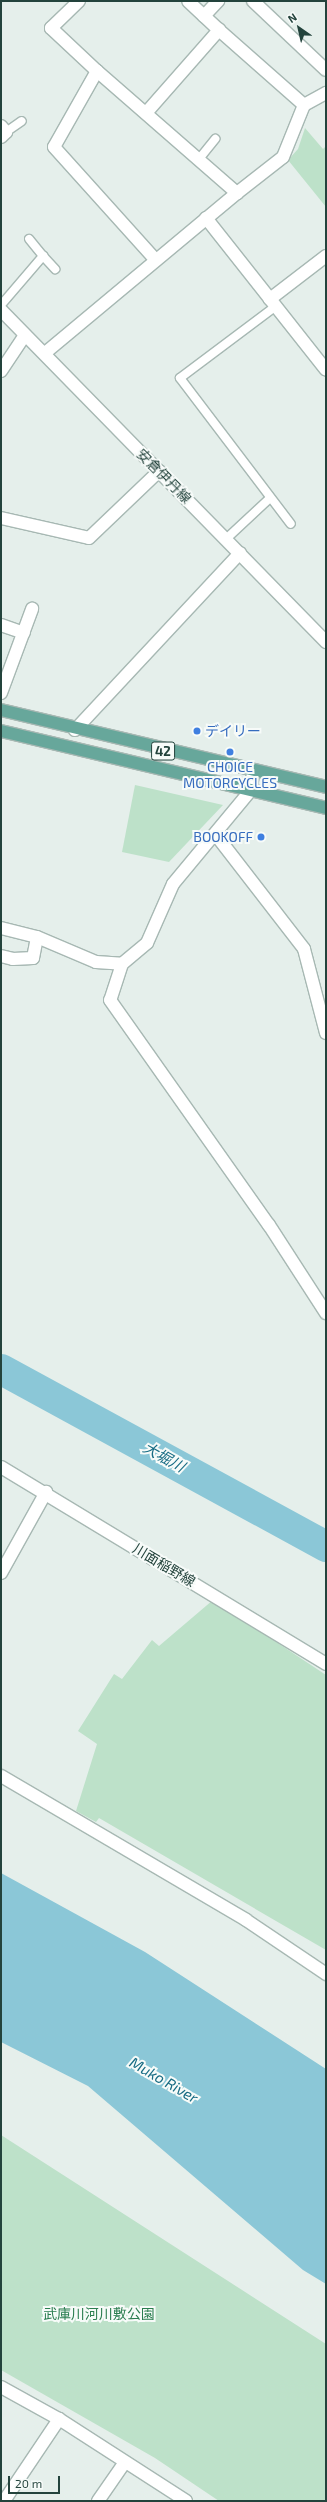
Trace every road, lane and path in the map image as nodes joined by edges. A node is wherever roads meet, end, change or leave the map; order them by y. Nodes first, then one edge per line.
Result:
1 (78, 1) edge
2 (188, 1) edge
3 (218, 1) edge
4 (253, 1) edge
5 (204, 16) junction
6 (219, 30) junction
7 (326, 70) edge
8 (97, 71) junction
9 (326, 94) edge
10 (304, 105) junction
11 (146, 113) junction
12 (22, 121) dead end
13 (3, 132) edge
14 (215, 139) dead end
15 (199, 159) junction
16 (237, 193) junction
17 (206, 218) junction
18 (29, 239) dead end
19 (43, 256) junction
20 (326, 256) edge
21 (155, 259) junction
22 (55, 269) dead end
23 (273, 302) junction
24 (1, 305) edge
25 (1, 310) edge
26 (25, 335) junction
27 (45, 353) junction
28 (326, 370) edge
29 (1, 371) edge
30 (159, 471) junction
31 (270, 498) junction
32 (1, 518) edge
33 (291, 524) dead end
34 (226, 539) junction
35 (240, 553) junction
36 (32, 609) dead end
37 (1, 625) edge
38 (24, 633) junction
39 (326, 642) edge
40 (1, 693) edge
41 (1, 710) edge
42 (76, 730) junction
43 (1, 731) edge
44 (253, 772) junction
45 (326, 787) edge
46 (251, 790) junction
47 (326, 808) edge
48 (216, 835) junction
49 (1, 928) edge
50 (37, 936) junction
51 (1, 956) edge
52 (122, 964) junction
53 (326, 1033) edge
54 (326, 1313) edge
55 (1, 1467) edge
56 (46, 1492) junction
57 (1, 1573) edge
58 (326, 1664) edge
59 (1, 1776) edge
60 (326, 1974) edge
61 (1, 2387) edge
62 (60, 2420) junction
63 (125, 2462) junction
64 (4, 2501) edge
65 (98, 2501) edge
66 (186, 2501) edge

1 - 8 street
2 - 5 street
3 - 5 street
4 - 7 street
5 - 6 street
6 - 10 street
6 - 11 street
8 - 11 street
8 - 21 street
9 - 10 street
10 - 16 street
11 - 15 street
12 - 13 lane
14 - 15 lane
15 - 16 street
16 - 17 street
17 - 21 street
17 - 23 street
18 - 19 lane
19 - 22 lane
19 - 24 lane
20 - 23 street
21 - 27 street
23 - 28 street
23 - 31 lane
25 - 26 street, 安倉伊丹線
26 - 27 street, 安倉伊丹線
26 - 29 street
27 - 30 street, 安倉伊丹線
30 - 32 street
30 - 34 street, 安倉伊丹線
31 - 33 lane
31 - 34 lane
34 - 35 street, 安倉伊丹線
35 - 39 street, 安倉伊丹線
35 - 42 street
36 - 38 street
37 - 38 street
38 - 40 street
41 - 42 main road, 42
42 - 44 main road, 42
43 - 46 main road, 42
44 - 45 main road, 42
44 - 46 street
46 - 47 main road, 42
46 - 48 street
48 - 52 street
48 - 53 street
49 - 50 street
50 - 51 street
50 - 52 street
52 - 54 street
55 - 56 street, 川面稲野線
56 - 57 street
56 - 58 street, 川面稲野線
59 - 60 street
61 - 62 street
62 - 63 street
62 - 64 street
63 - 65 street
63 - 66 street

